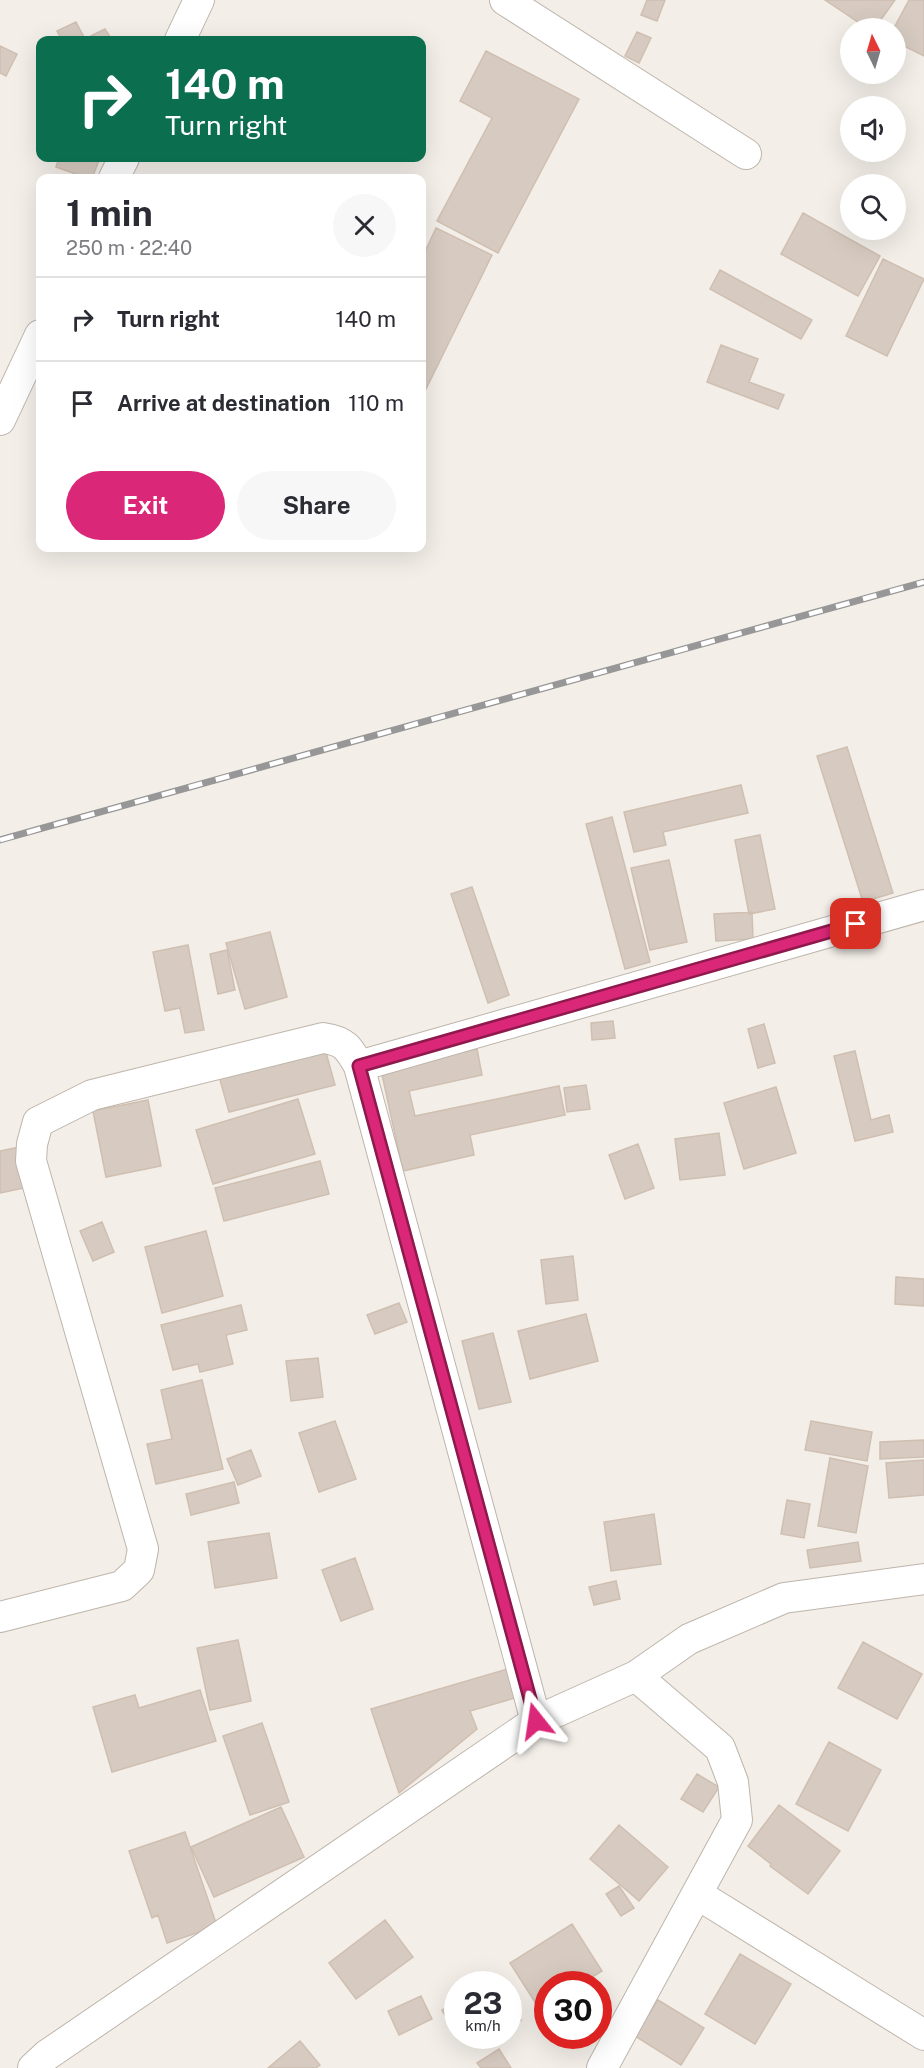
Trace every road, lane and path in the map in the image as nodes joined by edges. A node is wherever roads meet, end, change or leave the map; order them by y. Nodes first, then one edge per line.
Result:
1 (199, 0) edge
2 (505, 0) edge
3 (182, 36) edge
4 (746, 154) dead end
5 (36, 344) edge
6 (0, 420) edge
7 (924, 905) edge
8 (359, 1066) junction
9 (924, 1579) edge
10 (0, 1617) edge
11 (636, 1676) junction
12 (536, 1721) junction
13 (697, 1894) junction
14 (924, 2035) edge
15 (33, 2068) edge
16 (602, 2068) edge

1 - 3 street
2 - 4 street
5 - 6 street
7 - 8 street
8 - 10 street
8 - 12 street
9 - 11 street
11 - 12 street
11 - 13 street
12 - 15 street
13 - 14 street
13 - 16 street

